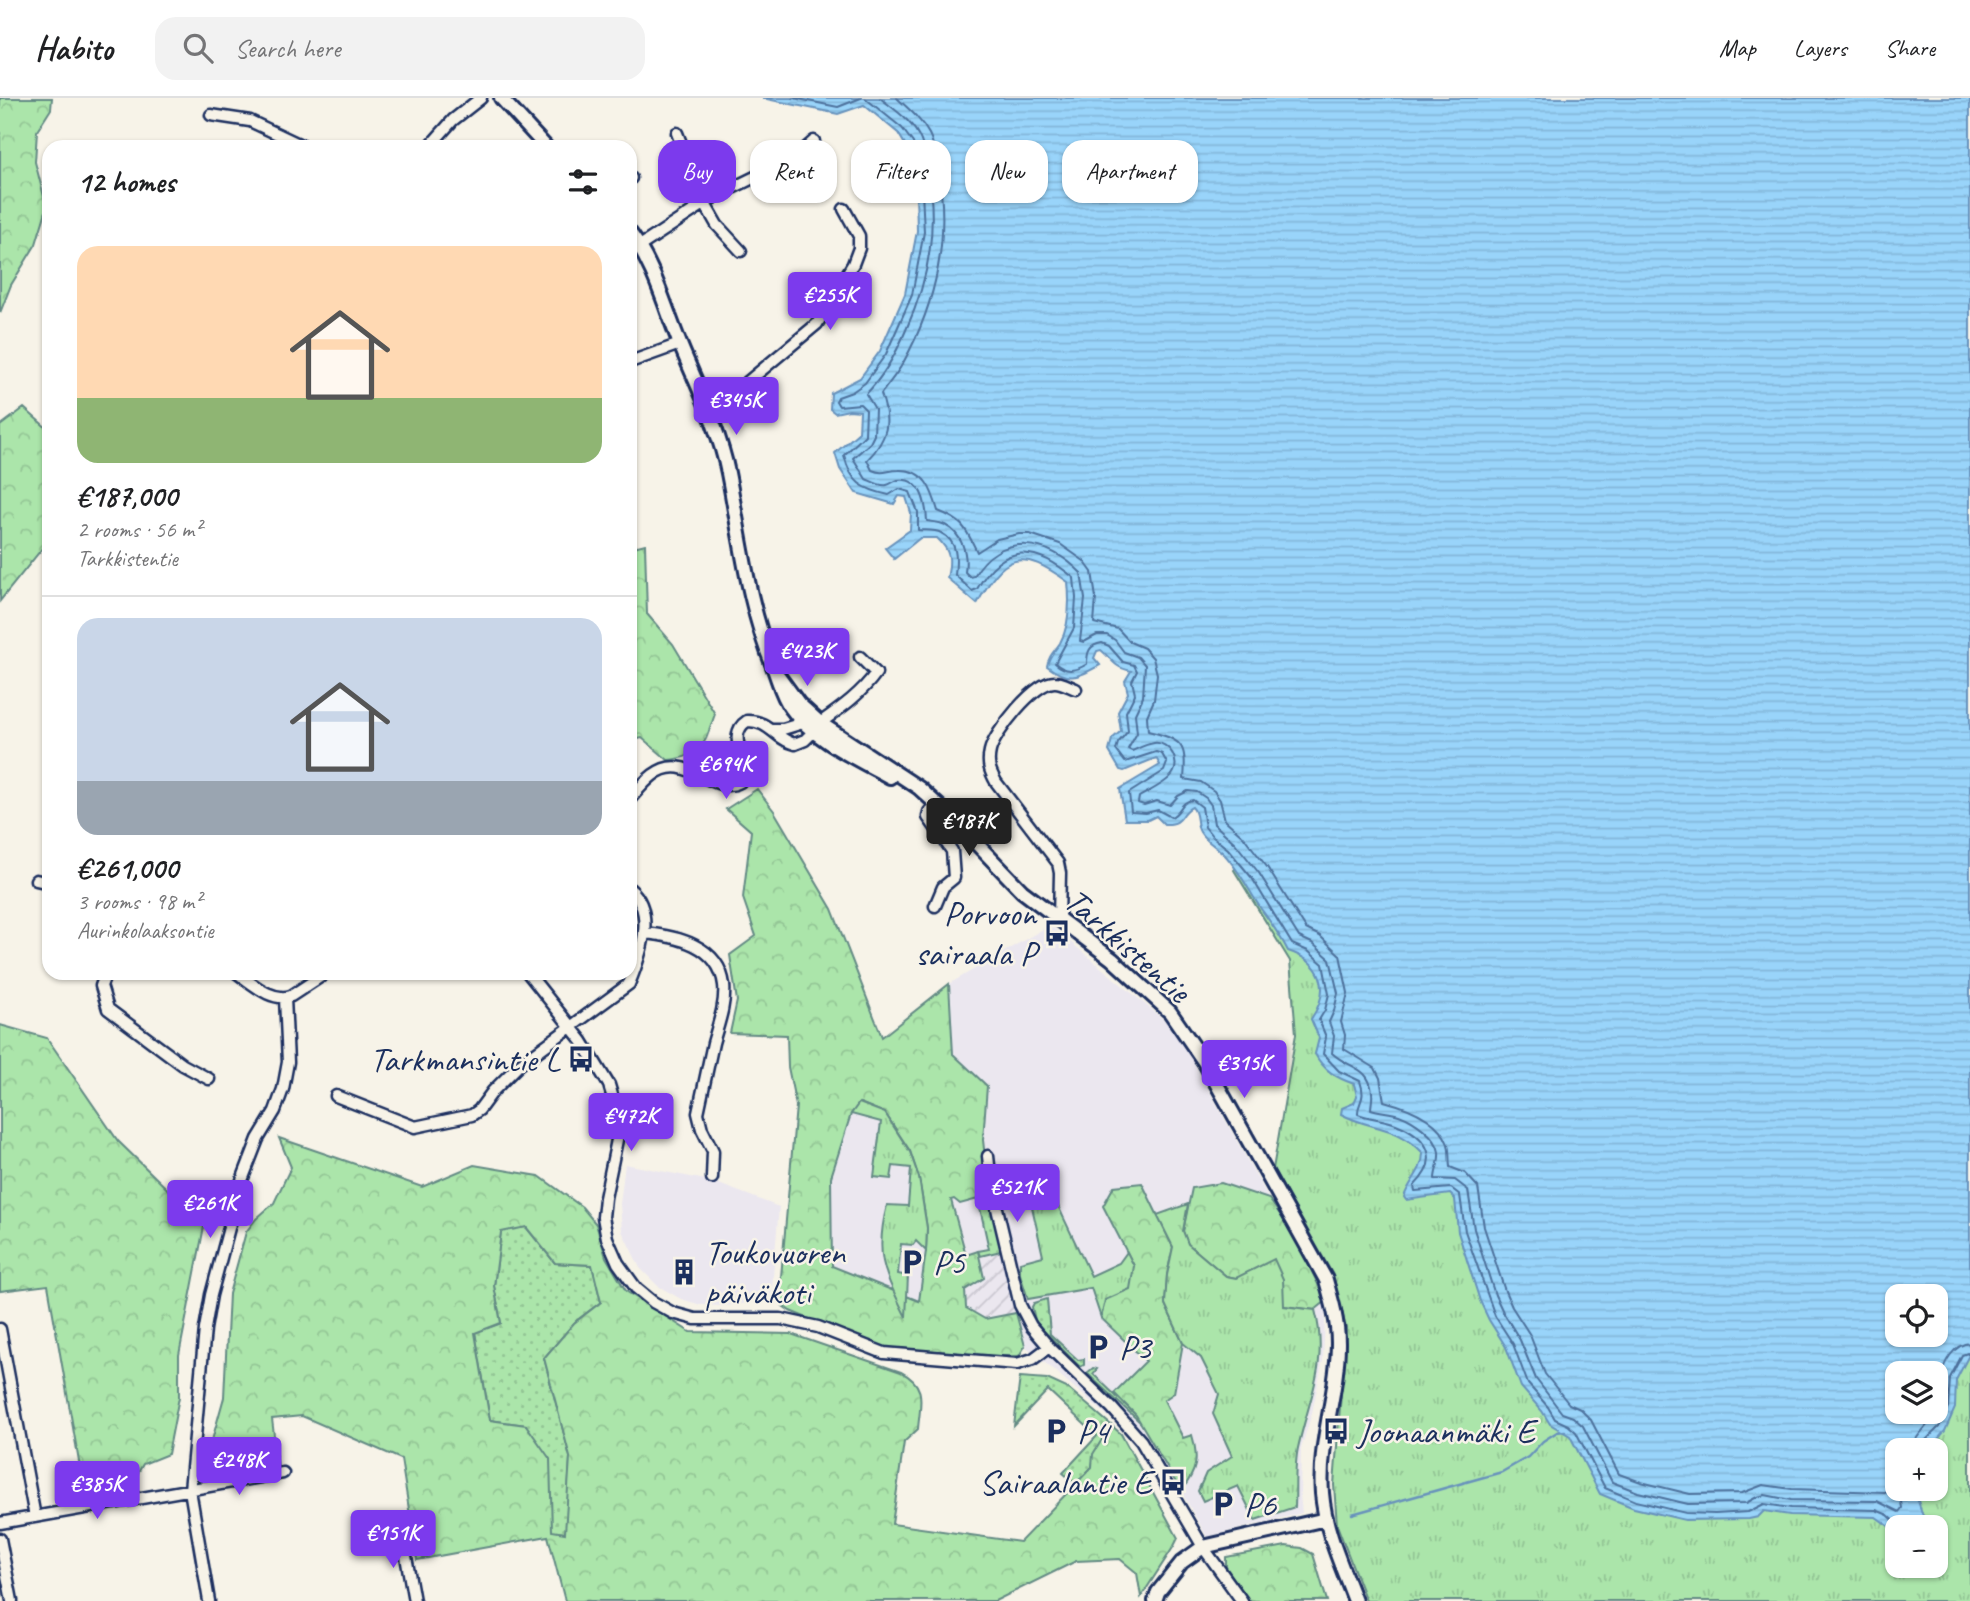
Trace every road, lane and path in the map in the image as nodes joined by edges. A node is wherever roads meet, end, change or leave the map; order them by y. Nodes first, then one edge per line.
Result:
1 (481, 98) edge
2 (501, 98) edge
3 (211, 115) dead end
4 (677, 133) dead end
5 (290, 140) edge
6 (435, 140) edge
7 (540, 140) edge
8 (750, 178) edge
9 (705, 204) junction
10 (844, 209) dead end
11 (637, 242) edge
12 (640, 246) junction
13 (741, 251) dead end
14 (680, 344) junction
15 (637, 359) edge
16 (709, 414) junction
17 (860, 657) dead end
18 (775, 671) junction
19 (1076, 689) dead end
20 (803, 722) junction
21 (817, 727) junction
22 (773, 729) junction
23 (637, 791) edge
24 (932, 801) junction
25 (36, 880) dead end
26 (42, 881) edge
27 (637, 897) edge
28 (936, 906) dead end
29 (1059, 920) junction
30 (644, 933) junction
31 (637, 960) edge
32 (103, 980) edge
33 (247, 980) edge
34 (315, 980) edge
35 (533, 980) edge
36 (630, 980) edge
37 (285, 998) junction
38 (570, 1027) junction
39 (209, 1079) dead end
40 (336, 1096) dead end
41 (988, 1156) dead end
42 (712, 1178) dead end
43 (0, 1329) edge
44 (1049, 1348) junction
45 (283, 1473) dead end
46 (190, 1490) junction
47 (35, 1517) junction
48 (1326, 1519) junction
49 (0, 1523) edge
50 (402, 1534) dead end
51 (0, 1539) edge
52 (1203, 1547) junction
53 (12, 1601) edge
54 (209, 1601) edge
55 (414, 1601) edge
56 (1154, 1601) edge
57 (1242, 1601) edge
58 (1355, 1601) edge

1 - 6 street
2 - 7 street
3 - 5 street
4 - 9 street
8 - 9 street
9 - 12 street
9 - 13 street
10 - 16 street
11 - 12 street, Tarkkistentie
12 - 14 street, Tarkkistentie
14 - 15 street
14 - 16 street, Tarkkistentie
16 - 18 street, Tarkkistentie
17 - 21 street
18 - 20 street, Tarkkistentie
18 - 21 street, Tarkkistentie
19 - 29 street
20 - 21 street, Tarkkistentie
20 - 22 street
21 - 22 street
21 - 24 street, Tarkkistentie
22 - 23 street
24 - 28 street
24 - 29 street, Tarkkistentie
25 - 26 street
27 - 30 street
29 - 48 street, Tarkkistentie
30 - 31 street
30 - 42 street
32 - 39 street
33 - 37 street
34 - 37 street
35 - 38 street
36 - 38 street
37 - 46 street
38 - 40 street
38 - 44 street
41 - 44 street
43 - 47 street
44 - 52 street
45 - 46 street
46 - 47 street
46 - 54 street
47 - 49 street
48 - 52 street
48 - 58 street, Tarkkistentie
50 - 55 street
51 - 53 street
52 - 56 street
52 - 57 street

